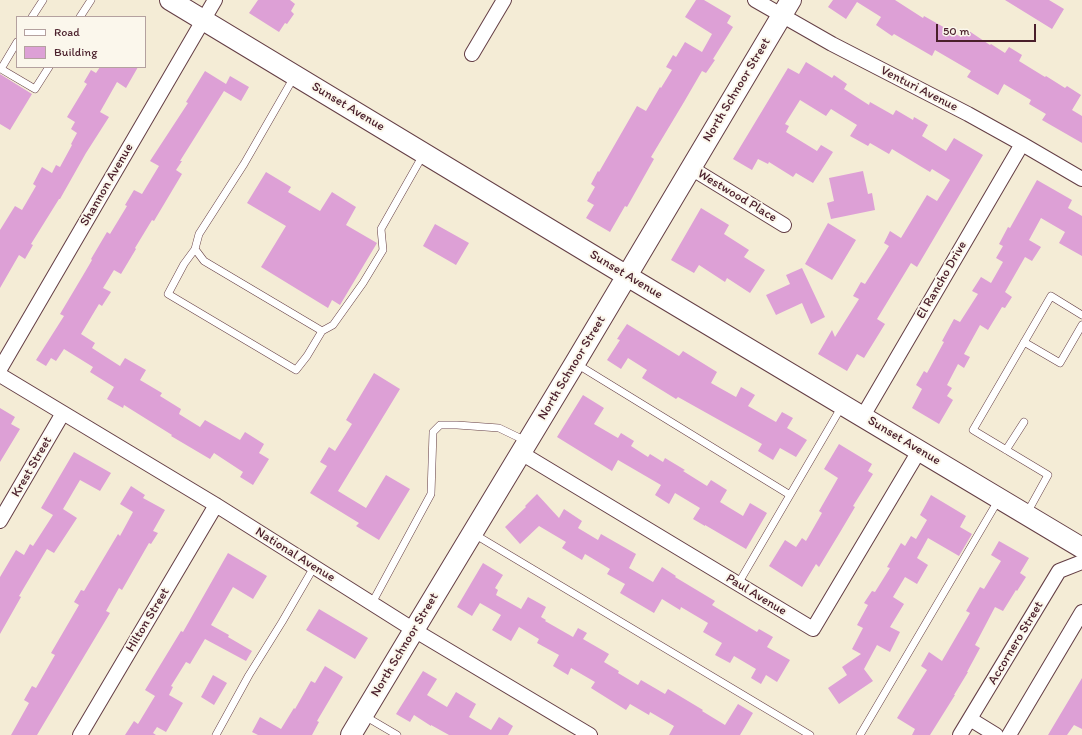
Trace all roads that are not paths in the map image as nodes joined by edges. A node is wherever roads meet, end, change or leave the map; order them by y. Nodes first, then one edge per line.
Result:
1 (43, 0) edge
2 (90, 0) edge
3 (170, 0) edge
4 (215, 0) edge
5 (504, 0) edge
6 (755, 0) edge
7 (786, 8) edge
8 (33, 16) edge
9 (81, 16) edge
10 (203, 20) junction
11 (16, 44) edge
12 (472, 54) dead end
13 (48, 68) edge
14 (295, 75) junction
15 (1022, 144) junction
16 (424, 153) junction
17 (691, 168) junction
18 (1082, 179) edge
19 (784, 225) dead end
20 (195, 249) junction
21 (627, 276) junction
22 (1082, 315) edge
23 (1082, 325) edge
24 (322, 331) junction
25 (1024, 342) junction
26 (575, 363) junction
27 (0, 369) edge
28 (0, 375) edge
29 (842, 404) junction
30 (63, 413) junction
31 (863, 416) junction
32 (1024, 422) dead end
33 (524, 447) junction
34 (1006, 450) junction
35 (919, 451) junction
36 (790, 495) junction
37 (999, 498) junction
38 (216, 505) junction
39 (1026, 515) junction
40 (0, 521) edge
41 (472, 533) junction
42 (1082, 548) edge
43 (1082, 562) edge
44 (314, 567) junction
45 (738, 584) junction
46 (372, 603) junction
47 (1082, 612) edge
48 (414, 630) junction
49 (363, 715) junction
50 (970, 719) junction
51 (80, 735) edge
52 (216, 735) edge
53 (351, 735) edge
54 (397, 735) edge
55 (590, 735) edge
56 (810, 735) edge
57 (860, 735) edge
58 (960, 735) edge
59 (996, 735) edge
60 (1009, 735) edge

1 - 8 lane
2 - 9 lane
3 - 10 main road, Sunset Avenue
4 - 10 street, Shannon Avenue
5 - 12 street
6 - 7 street, Venturi Avenue
7 - 15 street, Venturi Avenue
7 - 17 main road, North Schnoor Street
10 - 14 main road, Sunset Avenue
10 - 27 street, Shannon Avenue
11 - 13 lane
14 - 16 main road, Sunset Avenue
14 - 20 lane
15 - 18 street, Venturi Avenue
15 - 31 street, El Rancho Drive
16 - 21 main road, Sunset Avenue
16 - 24 lane
17 - 19 street, Westwood Place
17 - 21 main road, North Schnoor Street
20 - 24 lane
20 - 24 lane
21 - 26 main road, North Schnoor Street
21 - 29 main road, Sunset Avenue
22 - 25 lane
23 - 25 lane
25 - 34 lane
26 - 33 main road, North Schnoor Street
26 - 36 lane
28 - 30 street, National Avenue
29 - 31 main road, Sunset Avenue
29 - 36 lane
30 - 38 street, National Avenue
30 - 40 street, Krest Street
31 - 35 main road, Sunset Avenue
32 - 34 lane
33 - 41 main road, North Schnoor Street
33 - 45 street, Paul Avenue
33 - 46 lane
34 - 39 lane
35 - 37 main road, Sunset Avenue
35 - 45 street, Paul Avenue
36 - 45 lane
37 - 39 main road, Sunset Avenue
37 - 57 lane
38 - 44 street, National Avenue
38 - 51 street, Hilton Street
39 - 42 main road, Sunset Avenue
41 - 48 main road, North Schnoor Street
41 - 56 lane
43 - 50 street, Accornero Street
44 - 46 street, National Avenue
44 - 52 lane
46 - 48 street, National Avenue
47 - 60 street
48 - 49 main road, North Schnoor Street
48 - 55 street, National Avenue
49 - 53 main road, North Schnoor Street
49 - 54 lane
50 - 58 street, Accornero Street
50 - 59 street

